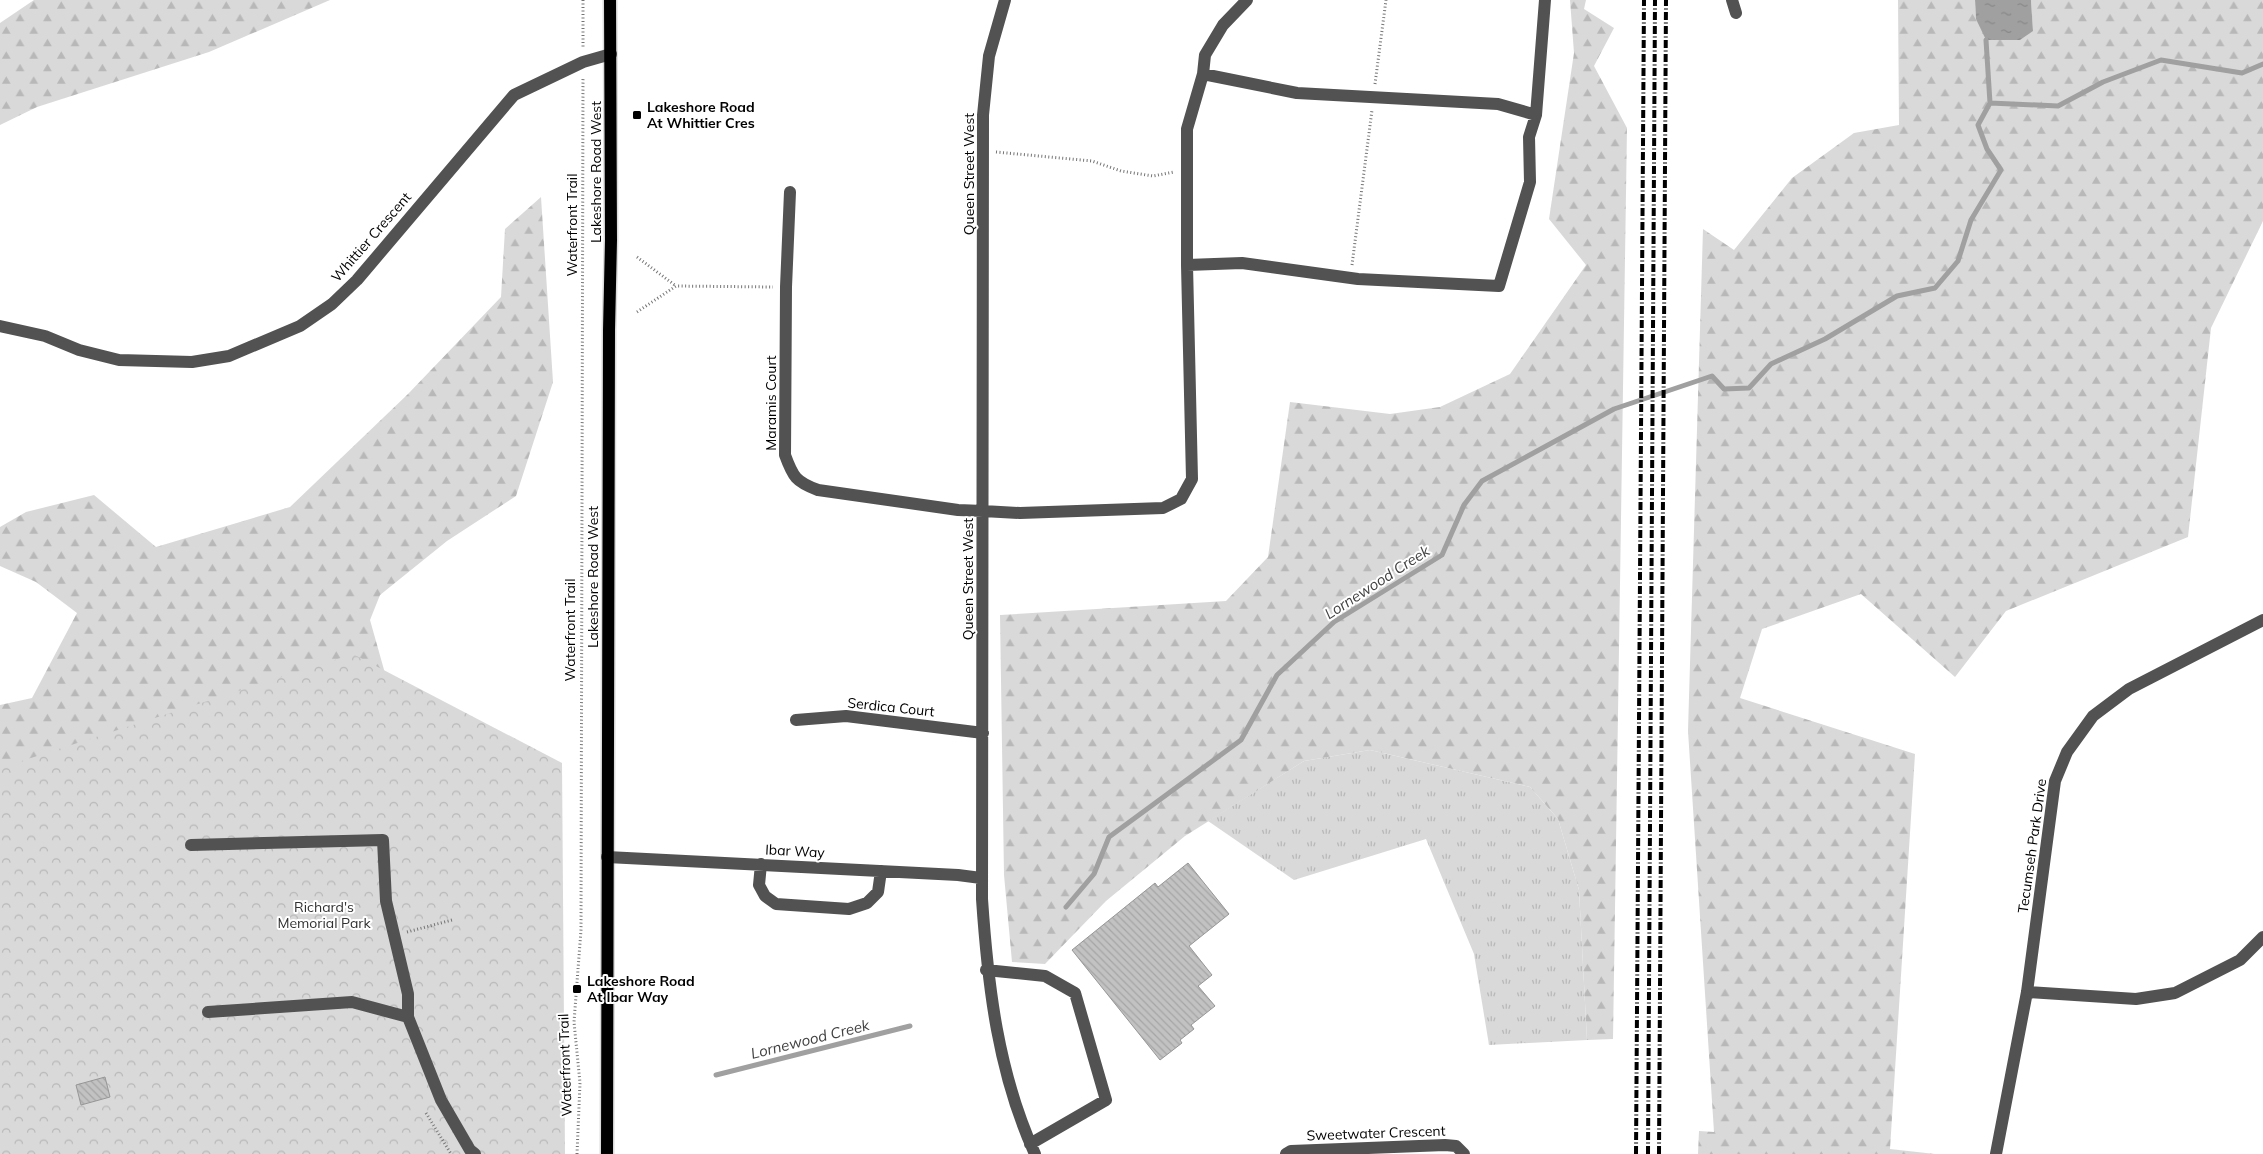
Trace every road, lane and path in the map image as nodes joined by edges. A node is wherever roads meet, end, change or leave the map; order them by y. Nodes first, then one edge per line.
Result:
1 (583, 0) edge
2 (610, 0) edge
3 (1005, 0) edge
4 (1247, 0) edge
5 (1386, 0) edge
6 (1545, 0) edge
7 (1732, 0) edge
8 (1736, 13) dead end
9 (583, 27) dead end
10 (611, 54) junction
11 (1202, 74) junction
12 (1373, 97) junction
13 (583, 105) dead end
14 (1536, 115) junction
15 (983, 150) junction
16 (1187, 169) junction
17 (790, 192) dead end
18 (637, 257) dead end
19 (1187, 265) junction
20 (1351, 278) junction
21 (676, 286) junction
22 (786, 287) junction
23 (637, 312) dead end
24 (0, 326) edge
25 (983, 511) junction
26 (2263, 620) edge
27 (796, 720) dead end
28 (983, 733) junction
29 (191, 845) dead end
30 (607, 857) junction
31 (761, 864) junction
32 (881, 871) junction
33 (981, 878) junction
34 (452, 920) dead end
35 (395, 936) junction
36 (2263, 937) edge
37 (986, 970) junction
38 (2027, 992) junction
39 (208, 1012) dead end
40 (408, 1017) junction
41 (426, 1113) dead end
42 (1033, 1149) edge
43 (450, 1154) edge
44 (475, 1154) edge
45 (578, 1154) edge
46 (607, 1154) edge
47 (1286, 1154) edge
48 (1464, 1154) edge
49 (1996, 1154) edge

1 - 9 path
2 - 10 main road, Lakeshore Road West
3 - 15 street, Queen Street West
4 - 11 street, Maramis Court
5 - 12 path
6 - 14 street
7 - 8 street
10 - 24 street, Whittier Crescent
10 - 30 main road, Lakeshore Road West
11 - 12 street
11 - 16 street, Maramis Court
12 - 14 street
12 - 20 path
13 - 45 path, Waterfront Trail
14 - 20 street
15 - 16 path
15 - 25 street, Queen Street West
16 - 19 street, Maramis Court
17 - 22 street, Maramis Court
18 - 21 path
19 - 20 street
19 - 25 street, Maramis Court
21 - 22 path
21 - 23 path
22 - 25 street, Maramis Court
25 - 28 street, Queen Street West
26 - 38 street, Tecumseh Park Drive
27 - 28 street, Serdica Court
28 - 33 street, Queen Street West
29 - 35 street
30 - 31 street, Ibar Way
30 - 46 main road, Lakeshore Road West
31 - 32 street, Ibar Way
31 - 32 street
32 - 33 street, Ibar Way
33 - 37 street, Queen Street West
34 - 35 path
35 - 40 street
36 - 38 street
37 - 42 street, Queen Street West
37 - 42 street
38 - 49 street, Tecumseh Park Drive
39 - 40 street
40 - 44 street
41 - 43 path
47 - 48 street, Sweetwater Crescent

